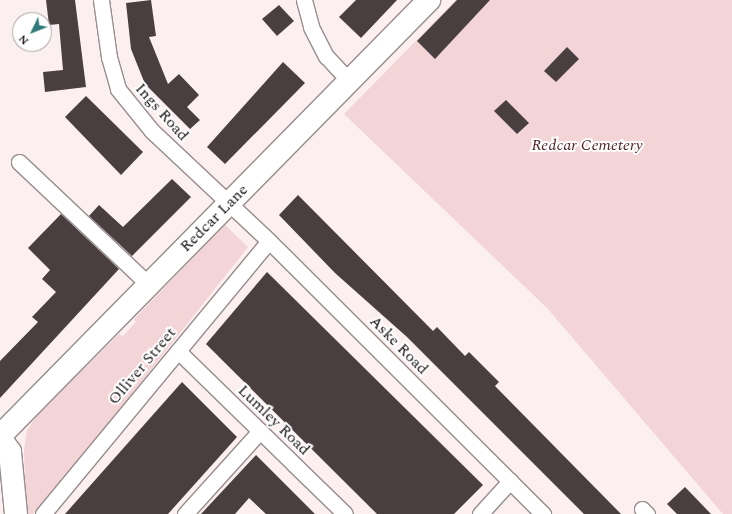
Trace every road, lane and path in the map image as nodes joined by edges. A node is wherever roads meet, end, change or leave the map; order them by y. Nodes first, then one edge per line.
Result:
1 (101, 0) edge
2 (304, 0) edge
3 (429, 0) edge
4 (350, 82) junction
5 (19, 162) dead end
6 (227, 205) junction
7 (269, 241) junction
8 (148, 284) junction
9 (178, 351) junction
10 (260, 431) junction
11 (0, 437) edge
12 (510, 481) junction
13 (335, 511) edge
14 (16, 514) edge
15 (43, 514) edge
16 (185, 514) edge
17 (480, 514) edge
18 (543, 514) edge

1 - 6 street, Ings Road
2 - 4 street
3 - 4 main road, Redcar Lane
4 - 6 main road, Redcar Lane
5 - 8 street
6 - 7 street, Aske Road
6 - 8 main road, Redcar Lane
7 - 9 street, Olliver Street
7 - 12 street, Aske Road
8 - 11 main road, Redcar Lane
9 - 10 street, Lumley Road
9 - 15 street, Olliver Street
10 - 13 street, Lumley Road
10 - 16 street
11 - 14 main road
12 - 17 street
12 - 18 street, Aske Road

